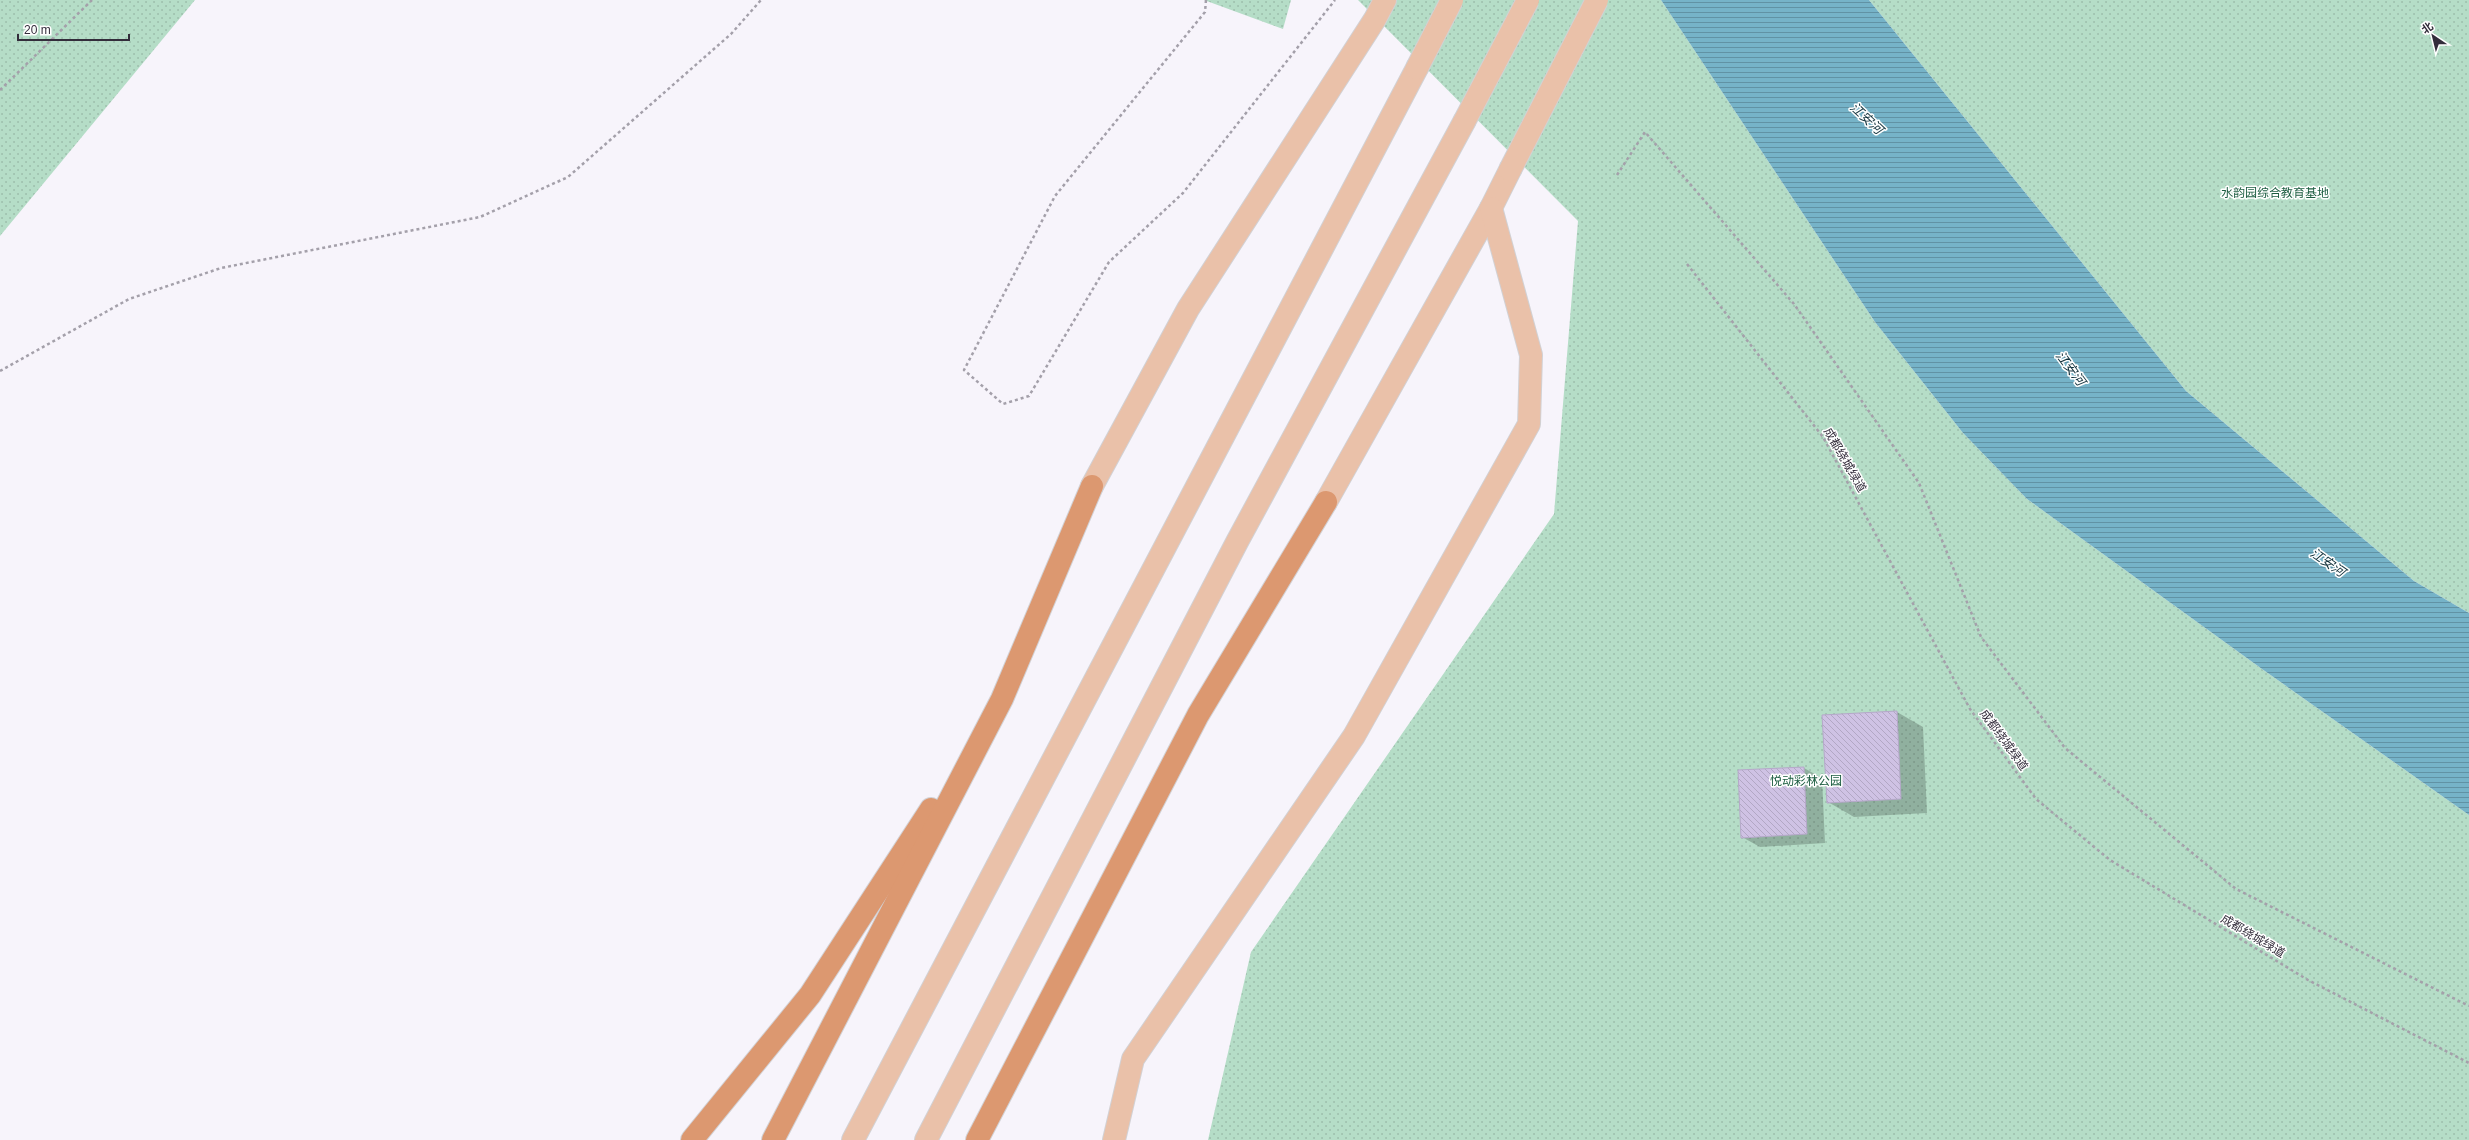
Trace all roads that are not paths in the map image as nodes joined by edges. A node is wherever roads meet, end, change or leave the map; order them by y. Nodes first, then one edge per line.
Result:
1 (1452, 0) edge
2 (1528, 0) edge
3 (1597, 0) edge
4 (1380, 9) edge
5 (1491, 208) junction
6 (1092, 486) joint
7 (1326, 502) joint
8 (1002, 699) junction
9 (692, 1140) edge
10 (773, 1140) edge
11 (853, 1140) edge
12 (926, 1140) edge
13 (977, 1140) edge
14 (1114, 1140) edge

1 - 11 main road, bridge
2 - 12 main road, bridge
3 - 5 main road, bridge
4 - 6 main road
5 - 7 main road
5 - 14 main road
6 - 8 highway
7 - 13 highway
8 - 9 highway
8 - 10 highway

